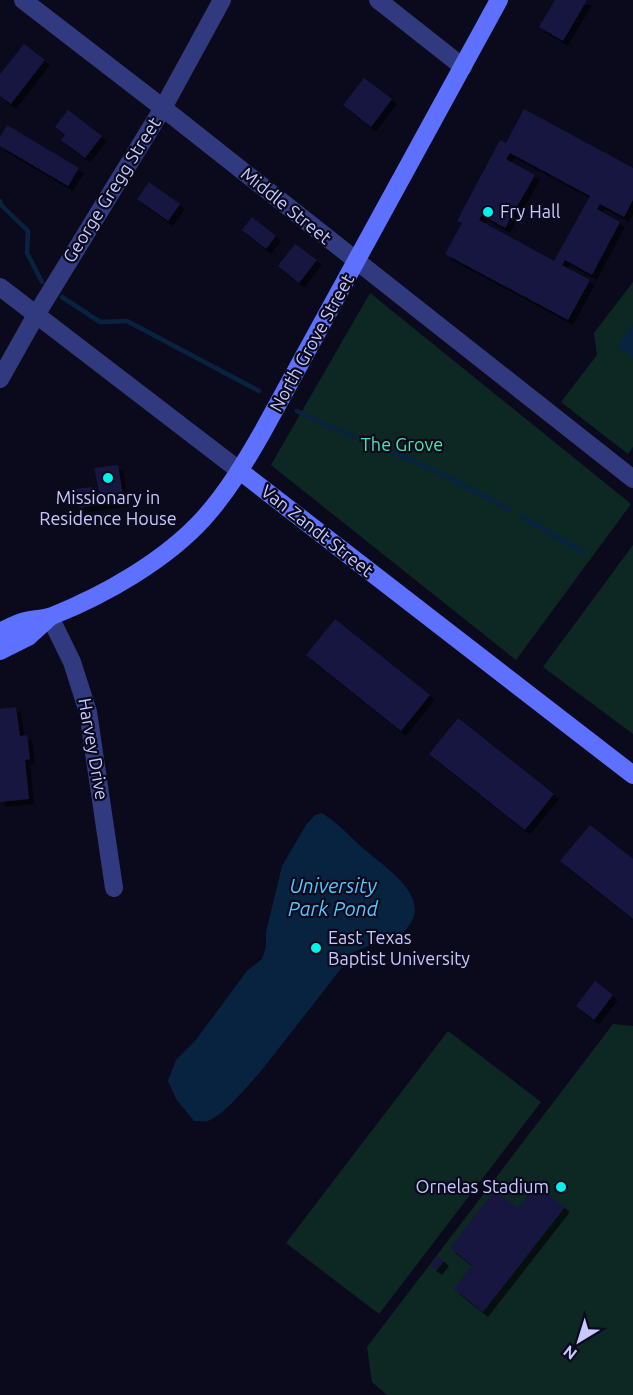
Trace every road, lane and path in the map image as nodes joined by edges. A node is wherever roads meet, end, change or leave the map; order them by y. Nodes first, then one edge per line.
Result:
1 (23, 0) edge
2 (222, 0) edge
3 (378, 0) edge
4 (500, 0) edge
5 (463, 67) junction
6 (163, 108) junction
7 (356, 262) junction
8 (0, 287) edge
9 (36, 315) junction
10 (0, 379) edge
11 (240, 471) junction
12 (633, 479) edge
13 (50, 617) junction
14 (0, 632) edge
15 (0, 651) edge
16 (633, 775) edge
17 (114, 888) dead end

1 - 6 street, Middle Street
2 - 6 street, George Gregg Street
3 - 5 street
4 - 5 main road, North Grove Street
5 - 7 main road, North Grove Street
6 - 7 street, Middle Street
6 - 9 street, George Gregg Street
7 - 11 main road, North Grove Street
7 - 12 street, Middle Street
8 - 9 street, Van Zandt Street
9 - 10 street, George Gregg Street
9 - 11 street, Van Zandt Street
11 - 13 main road, North Grove Street
11 - 16 main road, Van Zandt Street
13 - 14 main road, North Grove Street
13 - 15 main road, North Grove Street
13 - 17 street, Harvey Drive

